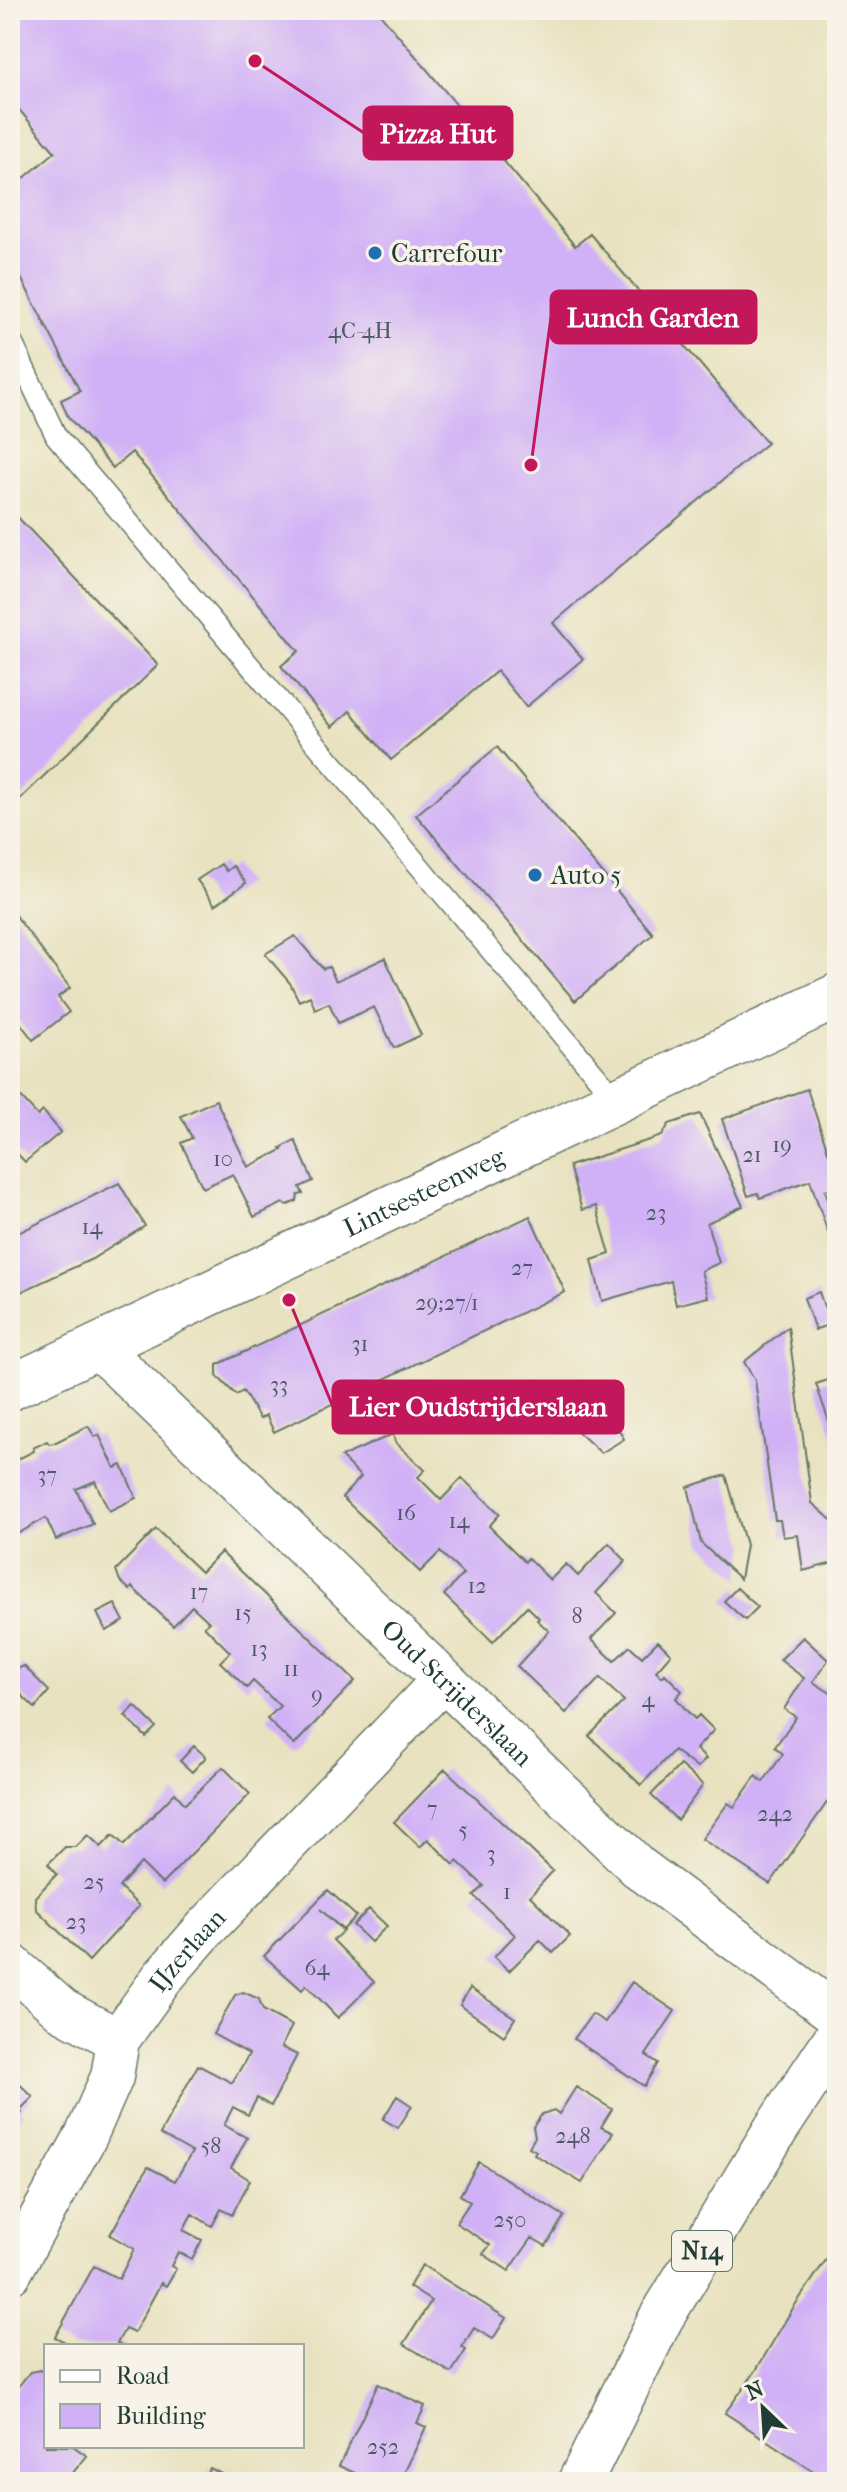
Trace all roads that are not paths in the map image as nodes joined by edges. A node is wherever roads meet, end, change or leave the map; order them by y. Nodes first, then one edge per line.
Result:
1 (10, 338) edge
2 (837, 996) edge
3 (617, 1100) junction
4 (97, 1346) junction
5 (10, 1388) edge
6 (443, 1680) junction
7 (10, 1964) edge
8 (837, 2015) edge
9 (837, 2037) edge
10 (118, 2040) junction
11 (10, 2273) edge
12 (586, 2479) edge

1 - 3 lane
2 - 3 street, Lintsesteenweg
3 - 4 street, Lintsesteenweg
4 - 5 street, Lintsesteenweg
4 - 6 street, Oud-Strijderslaan
6 - 8 street, Oud-Strijderslaan
6 - 10 street, IJzerlaan
7 - 10 street
9 - 12 street, N14
10 - 11 street, IJzerlaan

